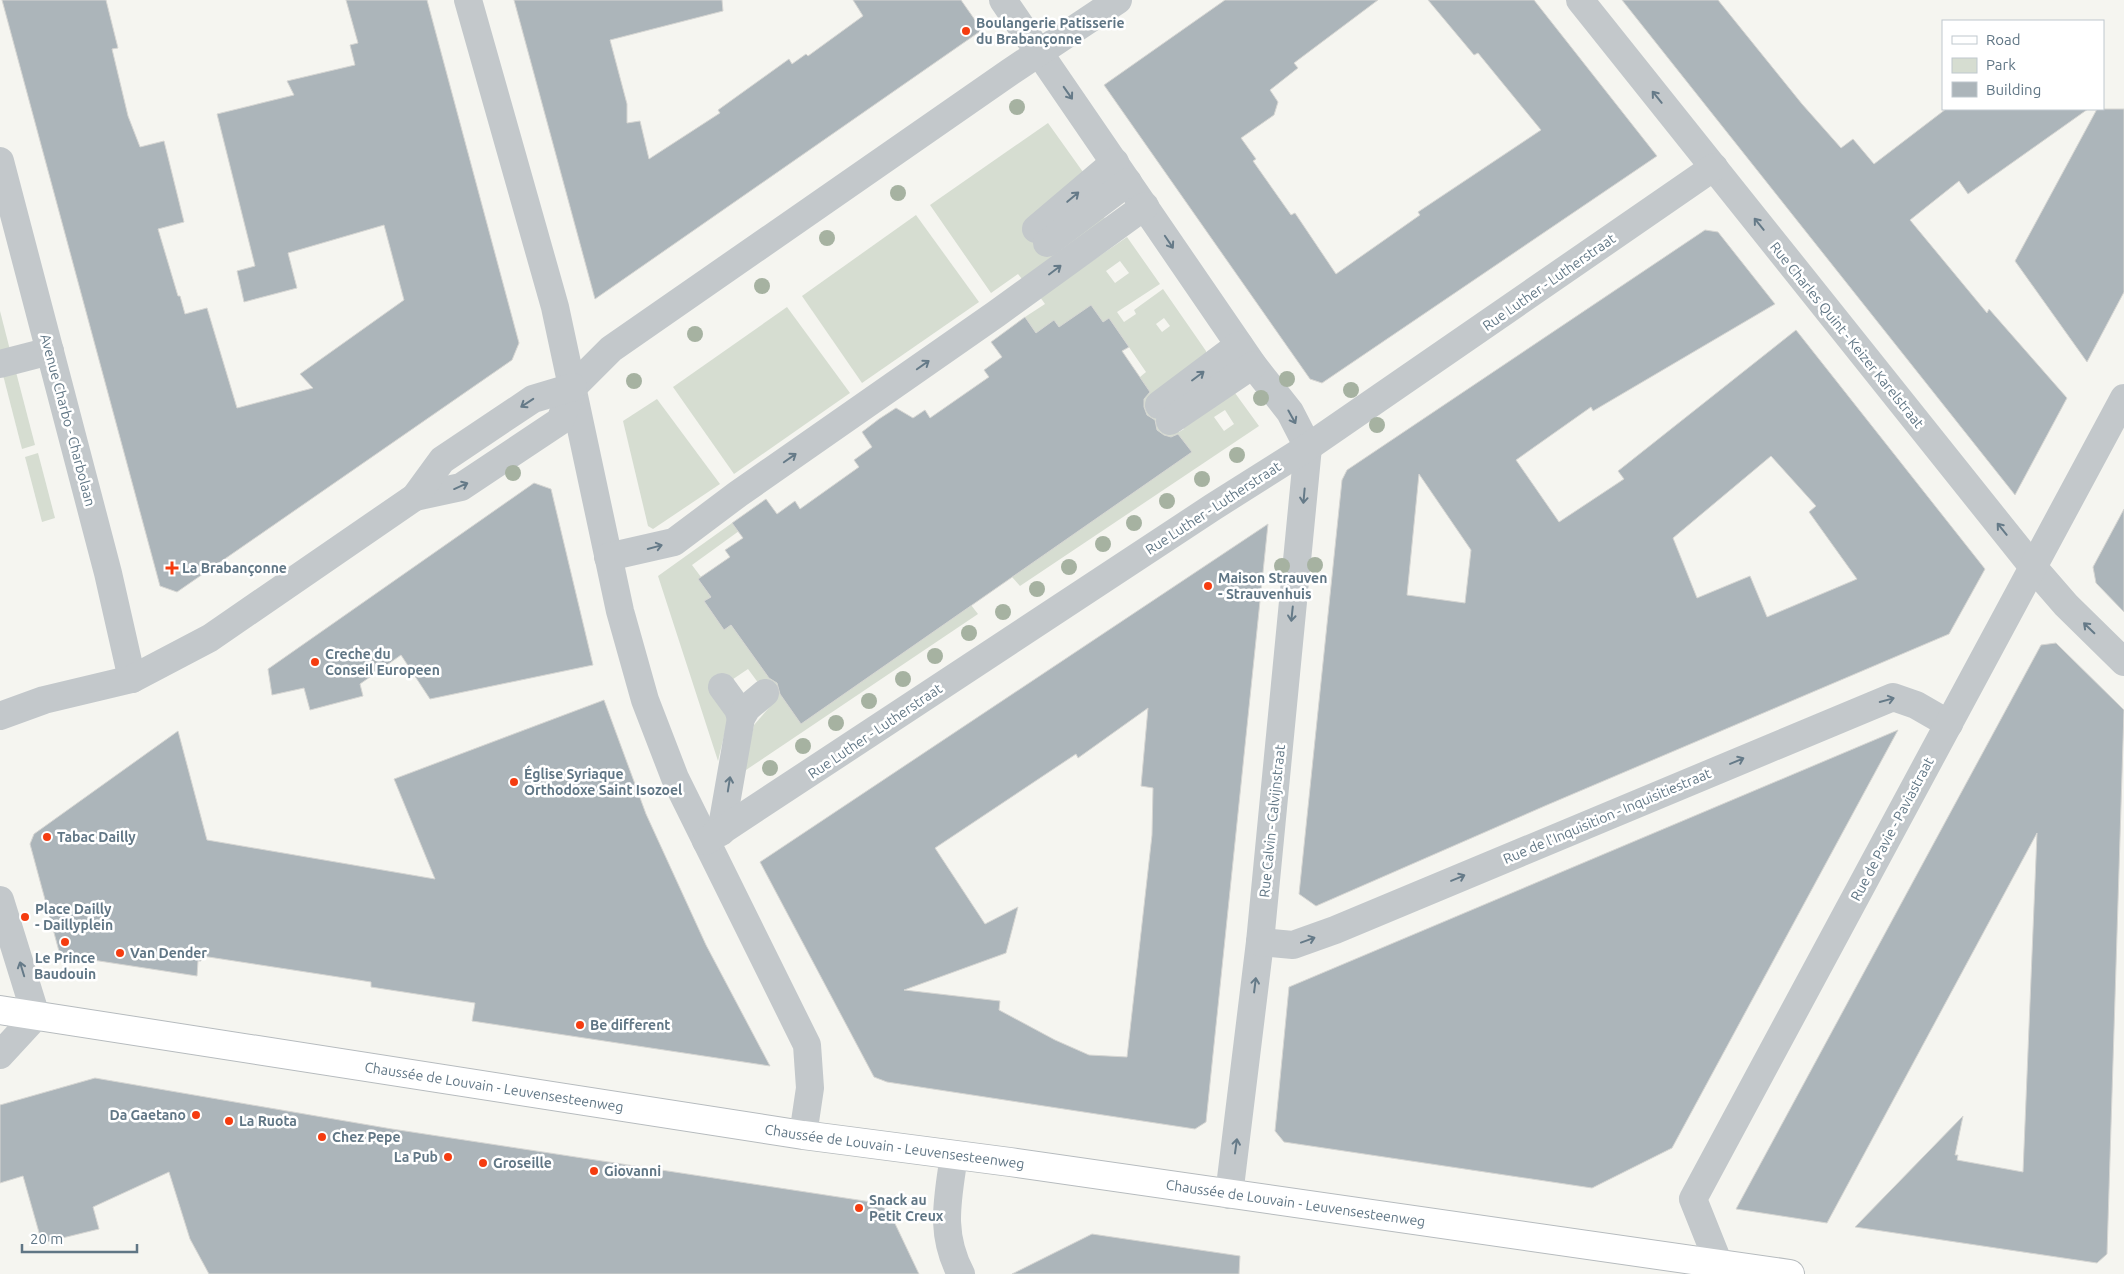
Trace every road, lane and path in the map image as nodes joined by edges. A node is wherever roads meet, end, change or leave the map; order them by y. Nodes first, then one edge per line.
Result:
1 (468, 0) edge
2 (1003, 0) edge
3 (1118, 0) edge
4 (1580, 0) edge
5 (1040, 53) junction
6 (0, 161) edge
7 (1714, 167) junction
8 (1122, 172) junction
9 (1144, 206) junction
10 (1041, 236) dead end
11 (50, 351) junction
12 (1246, 355) junction
13 (0, 364) edge
14 (573, 387) junction
15 (2124, 398) edge
16 (1164, 413) dead end
17 (1308, 447) junction
18 (608, 557) junction
19 (2032, 566) junction
20 (2124, 662) edge
21 (132, 679) junction
22 (744, 684) dead end
23 (0, 716) edge
24 (1949, 724) junction
25 (713, 836) junction
26 (0, 900) edge
27 (1260, 942) junction
28 (0, 1010) edge
29 (36, 1016) junction
30 (0, 1055) edge
31 (803, 1135) junction
32 (954, 1155) junction
33 (1229, 1195) junction
34 (1721, 1269) edge
35 (961, 1274) edge
36 (1790, 1274) edge

1 - 14 street
2 - 5 street
3 - 5 street
7 -> 4 street, Rue Charles Quint - Keizer Karelstraat
5 -> 8 street
5 - 14 street
6 - 11 street, Avenue Charbo - Charbolaan
7 - 17 street, Rue Luther - Lutherstraat
19 -> 7 street, Rue Charles Quint - Keizer Karelstraat
8 - 9 street
10 -> 8 street
9 -> 12 street
18 -> 9 street
11 - 13 street
11 - 21 street, Avenue Charbo - Charbolaan
16 -> 12 street
12 -> 17 street
14 - 18 street
14 - 21 street
15 - 19 street, Rue de Pavie - Paviastraat
17 - 25 street, Rue Luther - Lutherstraat
17 -> 27 street, Rue Calvin - Calvijnstraat
18 - 25 street
20 -> 19 street, Rue Charles Quint - Keizer Karelstraat
19 - 24 street, Rue de Pavie - Paviastraat
21 - 23 street
25 -> 22 street
27 -> 24 street, Rue de l'Inquisition - Inquisitiestraat
24 - 34 street, Rue de Pavie - Paviastraat
25 - 31 street
29 -> 26 street
33 -> 27 street, Rue Calvin - Calvijnstraat
28 - 29 main road, Chaussée de Louvain - Leuvensesteenweg
29 - 30 street
29 - 31 main road, Chaussée de Louvain - Leuvensesteenweg
31 - 32 main road, Chaussée de Louvain - Leuvensesteenweg
32 - 33 main road, Chaussée de Louvain - Leuvensesteenweg
32 - 35 street
33 - 34 main road, Chaussée de Louvain - Leuvensesteenweg
34 - 36 main road, Chaussée de Louvain - Leuvensesteenweg

